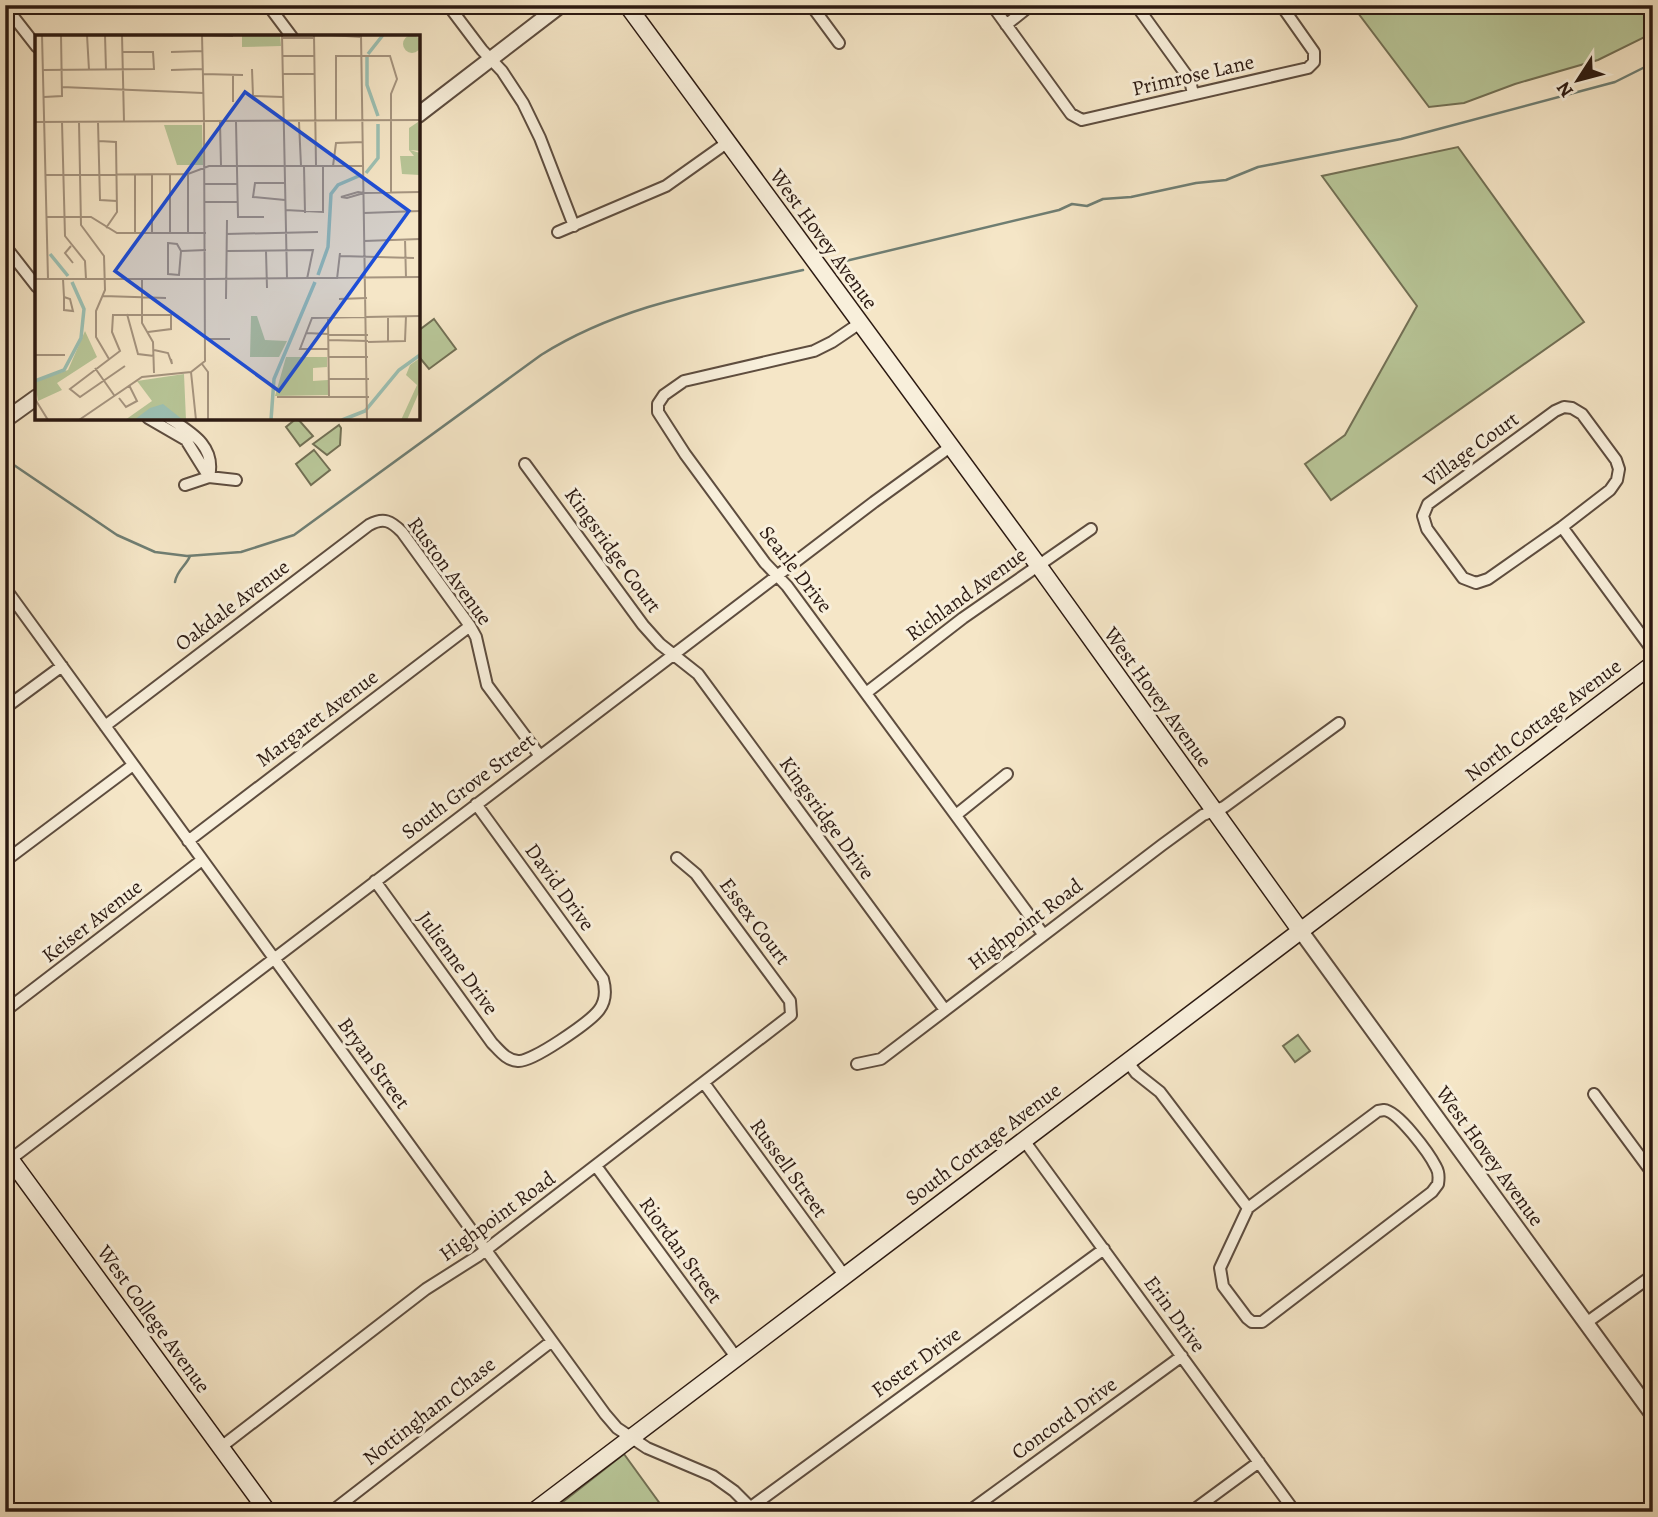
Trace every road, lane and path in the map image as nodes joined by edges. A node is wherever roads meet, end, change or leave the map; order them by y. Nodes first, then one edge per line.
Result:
1 (268, 5) edge
2 (448, 5) edge
3 (561, 5) edge
4 (627, 5) edge
5 (811, 5) edge
6 (992, 5) edge
7 (1031, 5) edge
8 (1136, 5) edge
9 (1281, 5) edge
10 (5, 6) edge
11 (1006, 24) junction
12 (290, 35) edge
13 (839, 43) dead end
14 (35, 44) edge
15 (491, 60) junction
16 (1193, 94) junction
17 (420, 113) edge
18 (728, 142) junction
19 (574, 226) junction
20 (558, 232) dead end
21 (5, 246) edge
22 (35, 284) edge
23 (860, 323) junction
24 (35, 398) edge
25 (5, 420) edge
26 (153, 420) edge
27 (170, 420) edge
28 (177, 429) junction
29 (950, 447) junction
30 (526, 464) dead end
31 (209, 477) junction
32 (236, 480) dead end
33 (185, 485) dead end
34 (385, 520) joint
35 (1562, 527) junction
36 (1091, 529) dead end
37 (1038, 565) junction
38 (777, 576) junction
39 (5, 588) edge
40 (470, 626) junction
41 (1653, 651) edge
42 (673, 654) junction
43 (1653, 664) edge
44 (62, 666) junction
45 (866, 693) junction
46 (5, 708) edge
47 (1339, 723) dead end
48 (105, 726) junction
49 (540, 756) junction
50 (133, 765) junction
51 (1007, 774) dead end
52 (476, 804) junction
53 (1458, 810) joint
54 (1214, 811) junction
55 (956, 815) junction
56 (188, 841) junction
57 (677, 858) dead end
58 (202, 860) junction
59 (5, 861) edge
60 (375, 881) junction
61 (1300, 930) junction
62 (1043, 934) junction
63 (273, 958) junction
64 (945, 1010) junction
65 (5, 1011) edge
66 (792, 1012) joint
67 (516, 1061) joint
68 (1127, 1061) junction
69 (857, 1065) dead end
70 (704, 1083) junction
71 (1594, 1094) dead end
72 (1023, 1139) junction
73 (7, 1159) edge
74 (596, 1166) junction
75 (1653, 1174) edge
76 (1248, 1208) junction
77 (1104, 1249) junction
78 (486, 1250) junction
79 (844, 1275) junction
80 (1653, 1275) edge
81 (1586, 1323) junction
82 (552, 1341) junction
83 (1182, 1356) junction
84 (736, 1357) junction
85 (1653, 1415) edge
86 (631, 1438) junction
87 (221, 1447) junction
88 (1259, 1462) junction
89 (753, 1509) edge
90 (268, 1512) edge
91 (331, 1512) edge
92 (533, 1512) edge
93 (968, 1512) edge
94 (1191, 1512) edge
95 (1295, 1512) edge

1 - 12 street
2 - 15 street
3 - 15 street
4 - 18 main road, West Hovey Avenue
5 - 13 street
6 - 11 street
7 - 11 street
8 - 16 street
9 - 16 street, Primrose Lane
10 - 14 street
11 - 16 street, Primrose Lane
15 - 17 street
15 - 19 street
18 - 19 street
18 - 23 main road, West Hovey Avenue
19 - 20 street
21 - 22 street
23 - 29 main road, West Hovey Avenue
23 - 38 street, Searle Drive
24 - 25 street
26 - 28 street
27 - 28 street
28 - 31 street
29 - 37 main road, West Hovey Avenue
29 - 38 street, South Grove Street
30 - 42 street, Kingsridge Court
31 - 32 street
31 - 33 street
34 - 40 street, Ruston Avenue
34 - 48 street, Oakdale Avenue
35 - 35 street, Village Court
35 - 41 street
36 - 37 street, Richland Avenue
37 - 45 street, Richland Avenue
37 - 54 main road, West Hovey Avenue
38 - 42 street, South Grove Street
38 - 45 street, Searle Drive
39 - 44 street, Bryan Street
40 - 49 street, Ruston Avenue
40 - 56 street, Margaret Avenue
42 - 49 street, South Grove Street
42 - 64 street, Kingsridge Drive
43 - 53 main road, North Cottage Avenue
44 - 46 street
44 - 48 street, Bryan Street
45 - 55 street, Searle Drive
47 - 54 street, Highpoint Road
48 - 50 street, Bryan Street
49 - 52 street, South Grove Street
50 - 56 street, Bryan Street
50 - 59 street
51 - 55 street
52 - 60 street, South Grove Street
52 - 67 street, David Drive
53 - 61 main road, South Cottage Avenue
54 - 61 main road, West Hovey Avenue
54 - 62 street, Highpoint Road
55 - 62 street, Searle Drive
56 - 58 street, Bryan Street
57 - 66 street, Essex Court
58 - 63 street, Bryan Street
58 - 65 street, Keiser Avenue
60 - 63 street, South Grove Street
60 - 67 street, Julienne Drive
61 - 68 main road, South Cottage Avenue
61 - 81 street, West Hovey Avenue
62 - 64 street, Highpoint Road
63 - 73 street, South Grove Street
63 - 78 street, Bryan Street
64 - 69 street, Highpoint Road
66 - 70 street, Highpoint Road
68 - 72 main road, South Cottage Avenue
68 - 76 street
70 - 74 street, Highpoint Road
70 - 79 street, Russell Street
71 - 75 street
72 - 77 street, Erin Drive
72 - 79 main road, South Cottage Avenue
73 - 87 main road, West College Avenue
74 - 78 street, Highpoint Road
74 - 84 street, Riordan Street
76 - 76 street
77 - 83 street, Erin Drive
77 - 89 street, Foster Drive
78 - 82 street, Bryan Street
78 - 87 street, Highpoint Road
79 - 84 main road, South Cottage Avenue
80 - 81 street
81 - 85 street, West Hovey Avenue
82 - 86 street, Bryan Street
82 - 91 street, Nottingham Chase
83 - 88 street, Erin Drive
83 - 93 street, Concord Drive
84 - 86 main road, South Cottage Avenue
86 - 89 street, Bryan Street
86 - 92 main road, South Cottage Avenue
87 - 90 main road, West College Avenue
88 - 94 street
88 - 95 street, Erin Drive

